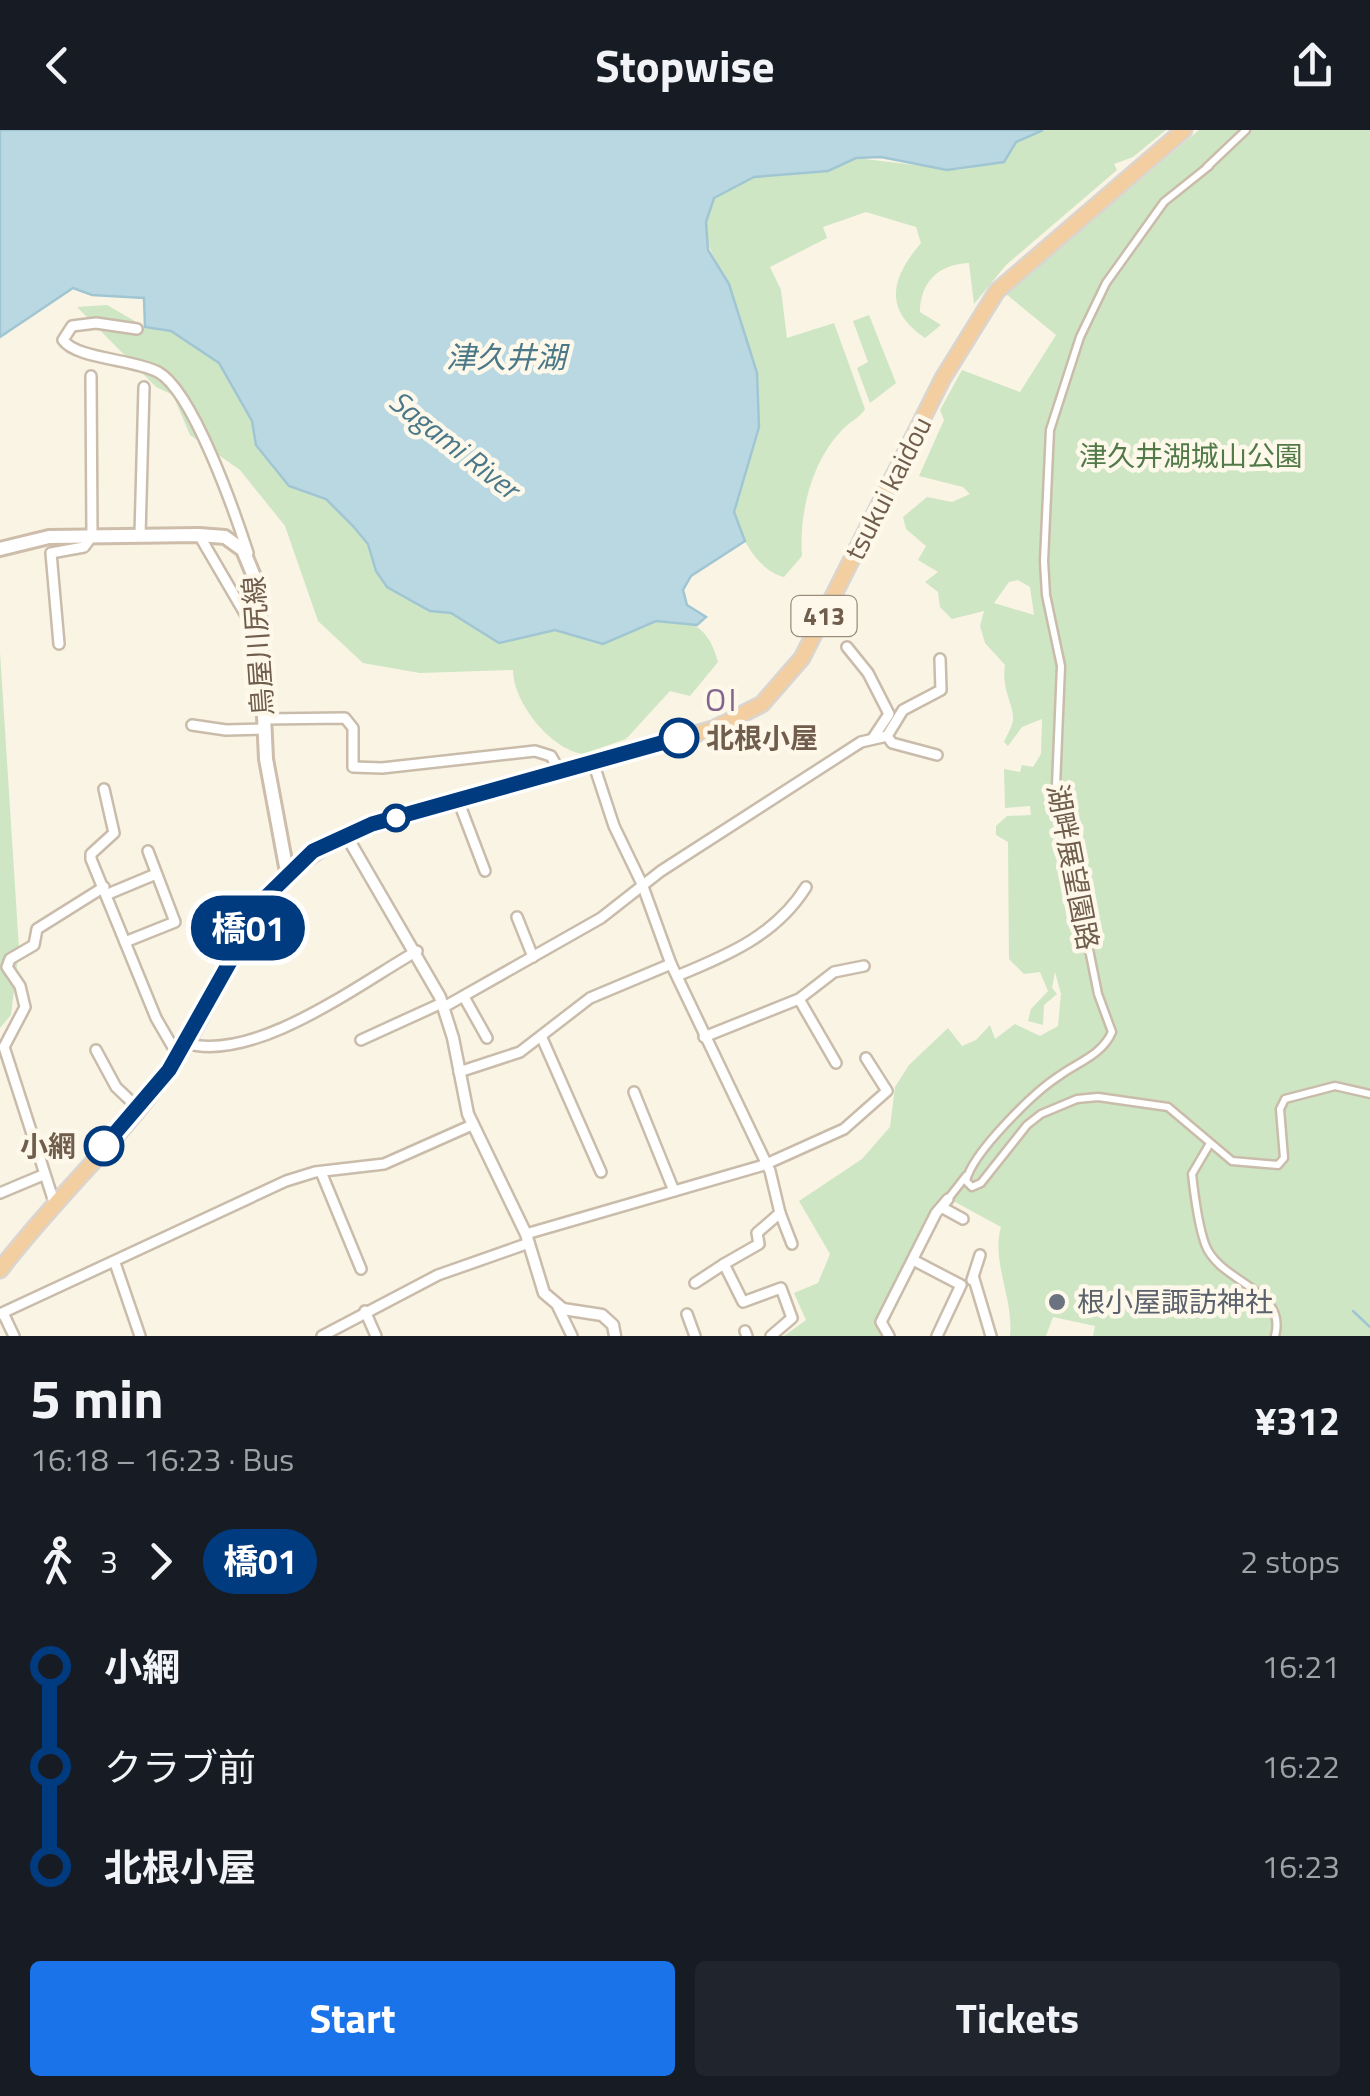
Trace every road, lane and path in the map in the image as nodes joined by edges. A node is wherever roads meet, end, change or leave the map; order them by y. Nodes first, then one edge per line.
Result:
1 (1184, 130) edge
2 (1244, 132) edge
3 (137, 329) dead end
4 (91, 376) dead end
5 (144, 387) dead end
6 (199, 534) junction
7 (140, 535) junction
8 (92, 536) junction
9 (0, 549) edge
10 (252, 565) junction
11 (261, 641) junction
12 (59, 644) dead end
13 (847, 648) dead end
14 (940, 659) dead end
15 (264, 724) junction
16 (192, 725) dead end
17 (887, 736) junction
18 (873, 738) junction
19 (938, 755) dead end
20 (594, 762) junction
21 (560, 772) junction
22 (104, 789) dead end
23 (458, 800) junction
24 (345, 834) junction
25 (148, 851) dead end
26 (486, 871) dead end
27 (287, 872) junction
28 (156, 874) junction
29 (642, 884) junction
30 (806, 887) dead end
31 (106, 891) junction
32 (517, 917) dead end
33 (126, 942) junction
34 (417, 951) junction
35 (533, 957) junction
36 (670, 964) junction
37 (864, 966) dead end
38 (677, 976) junction
39 (464, 997) junction
40 (799, 999) junction
41 (443, 1005) junction
42 (704, 1037) junction
43 (488, 1038) dead end
44 (542, 1038) junction
45 (361, 1040) dead end
46 (96, 1050) dead end
47 (182, 1050) junction
48 (866, 1058) dead end
49 (836, 1063) dead end
50 (459, 1072) junction
51 (634, 1092) dead end
52 (1370, 1094) edge
53 (138, 1108) junction
54 (472, 1125) junction
55 (1208, 1145) junction
56 (764, 1165) junction
57 (321, 1172) junction
58 (601, 1172) dead end
59 (43, 1176) junction
60 (965, 1177) junction
61 (674, 1191) junction
62 (0, 1192) edge
63 (54, 1202) junction
64 (946, 1204) junction
65 (780, 1213) junction
66 (963, 1219) dead end
67 (527, 1239) junction
68 (792, 1244) dead end
69 (980, 1255) dead end
70 (913, 1260) junction
71 (115, 1263) junction
72 (724, 1264) junction
73 (361, 1269) dead end
74 (0, 1270) edge
75 (974, 1279) junction
76 (695, 1283) dead end
77 (960, 1285) junction
78 (558, 1307) junction
79 (365, 1311) junction
80 (2, 1314) edge
81 (687, 1314) dead end
82 (336, 1333) edge
83 (14, 1336) edge
84 (140, 1336) edge
85 (322, 1336) edge
86 (376, 1336) edge
87 (572, 1336) edge
88 (615, 1336) edge
89 (695, 1336) edge
90 (771, 1336) edge
91 (890, 1336) edge
92 (937, 1336) edge
93 (991, 1336) edge
94 (1275, 1336) edge

1 - 20 highway, tsukui kaidou / 413
2 - 60 street, 湖畔展望園路
3 - 10 street
4 - 8 street
5 - 7 street
6 - 7 main road, 鳥屋川尻線
6 - 10 main road, 鳥屋川尻線
6 - 11 street
7 - 8 main road, 鳥屋川尻線
8 - 9 main road, 鳥屋川尻線
8 - 12 street
10 - 11 main road, 鳥屋川尻線
11 - 15 main road, 鳥屋川尻線
13 - 18 street
14 - 17 street
15 - 16 street
15 - 21 street
15 - 27 main road, 鳥屋川尻線
17 - 18 street
17 - 19 street
18 - 29 street
20 - 21 highway, tsukui kaidou / 413
20 - 29 street
21 - 23 highway, tsukui kaidou / 413
22 - 31 street
23 - 24 highway, tsukui kaidou / 413
23 - 26 street
24 - 27 highway, tsukui kaidou / 413
24 - 34 street
25 - 28 street
27 - 47 highway, tsukui kaidou / 413
28 - 31 street
28 - 33 street
29 - 35 street
29 - 36 street
30 - 38 street
31 - 33 street
31 - 59 street
32 - 35 street
33 - 47 street
34 - 41 street
34 - 47 street
35 - 39 street
36 - 38 street
36 - 44 street
37 - 40 street
38 - 42 street
39 - 41 street
39 - 43 street
40 - 42 street
40 - 49 street
41 - 45 street
41 - 50 street
42 - 56 street
44 - 50 street
44 - 58 street
46 - 53 street
47 - 53 highway, tsukui kaidou / 413
48 - 56 street
50 - 54 street
51 - 61 street
52 - 55 street
53 - 63 highway, tsukui kaidou / 413
54 - 57 street
54 - 67 street
55 - 60 street
55 - 94 street
56 - 61 street
56 - 65 street
57 - 71 street
57 - 73 street
59 - 62 street
59 - 63 street
60 - 64 street
61 - 67 street
63 - 74 highway, tsukui kaidou / 413
64 - 66 street
64 - 70 street
65 - 68 street
65 - 72 street
67 - 78 street
67 - 79 street
69 - 75 street
70 - 77 street
70 - 91 street
71 - 80 street
71 - 84 street
72 - 76 street
72 - 90 street
75 - 77 street
75 - 93 street
77 - 92 street
78 - 87 street
78 - 88 street
79 - 82 street
79 - 86 street
80 - 83 street
81 - 89 street
82 - 85 street

